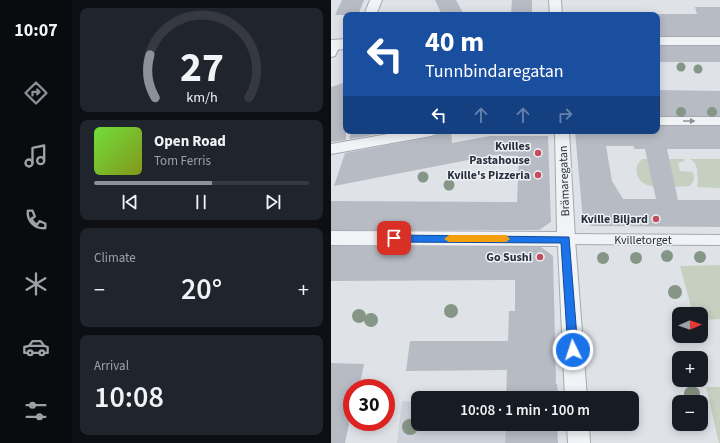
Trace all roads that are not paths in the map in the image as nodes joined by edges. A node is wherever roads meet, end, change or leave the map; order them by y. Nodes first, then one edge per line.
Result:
1 (376, 0) edge
2 (555, 0) edge
3 (371, 12) edge
4 (556, 12) edge
5 (660, 40) edge
6 (720, 41) edge
7 (660, 121) edge
8 (720, 121) edge
9 (414, 134) edge
10 (562, 134) edge
11 (331, 149) edge
12 (331, 238) edge
13 (566, 239) junction
14 (720, 240) edge
15 (576, 391) edge
16 (578, 431) edge
17 (579, 443) edge

1 - 3 street
2 - 4 street
5 - 6 street
7 -> 8 street
9 - 11 street
10 - 13 street, Brämaregatan
12 - 13 street
13 - 14 street, Kvilletorget
13 - 15 street, Brämaregatan
16 - 17 street

